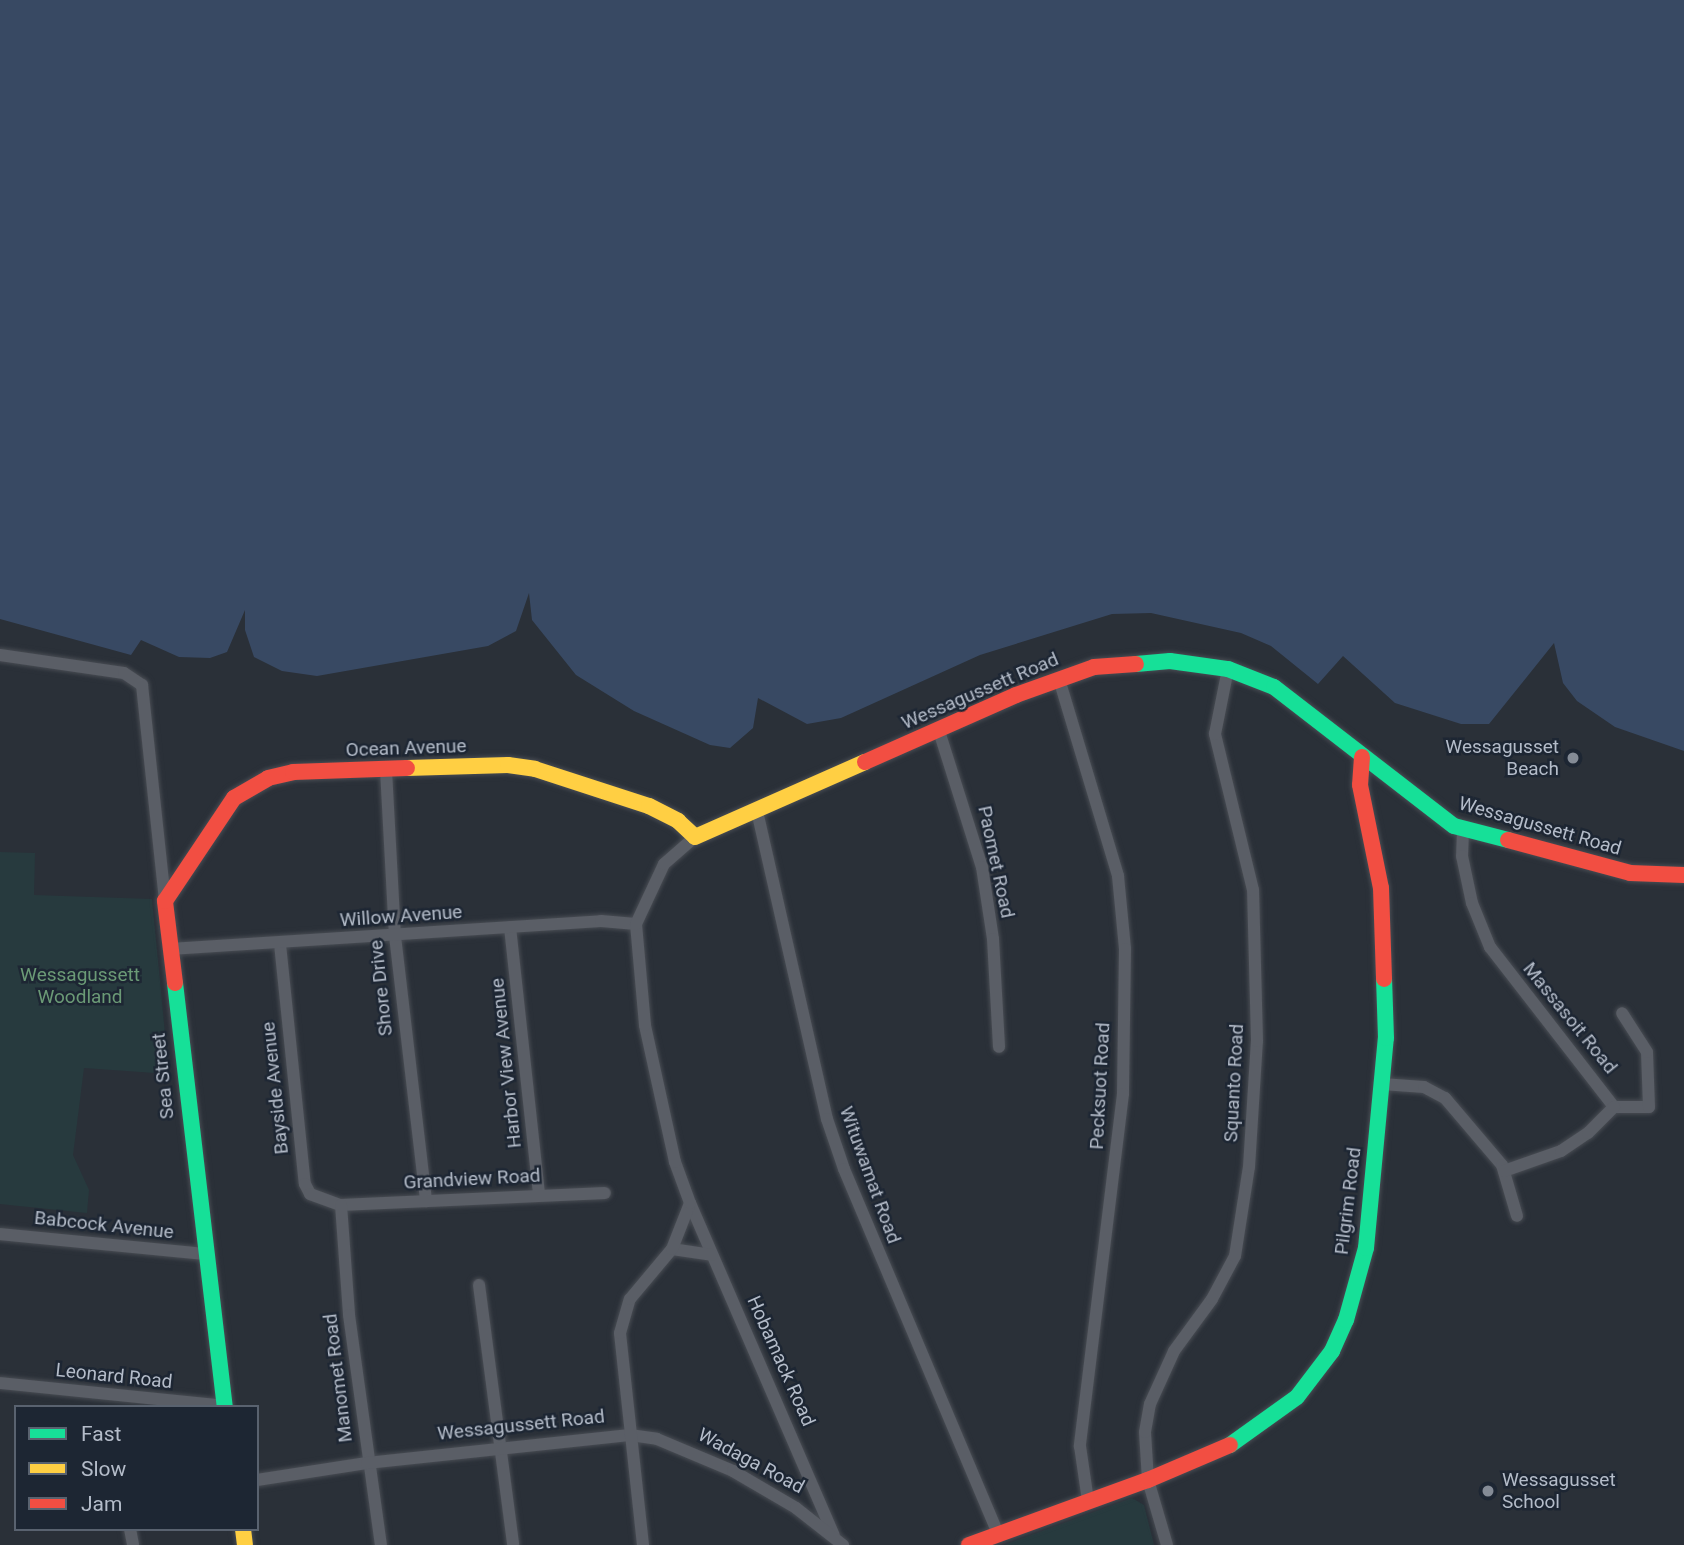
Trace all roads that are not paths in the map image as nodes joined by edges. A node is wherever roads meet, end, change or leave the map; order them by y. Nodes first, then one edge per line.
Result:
1 (0, 655) edge
2 (1228, 669) junction
3 (1059, 679) junction
4 (939, 731) junction
5 (1362, 757) junction
6 (386, 770) junction
7 (757, 811) junction
8 (1463, 830) junction
9 (695, 837) junction
10 (1684, 876) edge
11 (165, 901) junction
12 (636, 924) junction
13 (510, 927) junction
14 (395, 936) junction
15 (280, 944) junction
16 (170, 949) junction
17 (1622, 1013) dead end
18 (999, 1047) dead end
19 (1382, 1084) junction
20 (1614, 1107) junction
21 (1504, 1171) junction
22 (605, 1193) dead end
23 (539, 1195) junction
24 (426, 1201) junction
25 (690, 1203) junction
26 (341, 1205) junction
27 (1517, 1216) dead end
28 (0, 1234) edge
29 (672, 1249) junction
30 (204, 1254) junction
31 (712, 1255) junction
32 (479, 1285) dead end
33 (0, 1383) edge
34 (206, 1405) edge
35 (225, 1405) edge
36 (629, 1435) junction
37 (502, 1449) junction
38 (367, 1463) junction
39 (259, 1480) edge
40 (1148, 1480) junction
41 (1088, 1501) junction
42 (998, 1534) junction
43 (838, 1540) edge
44 (381, 1545) edge
45 (513, 1545) edge
46 (643, 1545) edge
47 (970, 1545) edge
48 (1167, 1545) edge

1 - 11 street, Sea Street
2 - 3 street, Wessagussett Road
2 - 5 street, Wessagussett Road
2 - 40 street, Squanto Road
3 - 4 street, Wessagussett Road
3 - 41 street, Pecksuot Road
4 - 7 street, Wessagussett Road
4 - 18 street, Paomet Road
5 - 8 street, Wessagussett Road
5 - 19 street, Pilgrim Road
6 - 9 street, Ocean Avenue
6 - 11 street, Ocean Avenue
6 - 14 street, Shore Drive
7 - 9 street, Wessagussett Road
7 - 42 street, Wituwamat Road
8 - 10 street, Wessagussett Road
8 - 20 street, Massasoit Road
9 - 12 street, Wessagussett Road
11 - 16 street, Sea Street
12 - 13 street, Willow Avenue
12 - 25 street
13 - 14 street, Willow Avenue
13 - 23 street, Harbor View Avenue
14 - 15 street, Willow Avenue
14 - 24 street, Shore Drive
15 - 16 street, Willow Avenue
15 - 26 street, Bayside Avenue
16 - 30 street, Sea Street
17 - 20 street
19 - 21 street
19 - 40 street, Pilgrim Road
20 - 21 street
21 - 27 street
22 - 23 street, Grandview Road
23 - 24 street, Grandview Road
24 - 26 street, Grandview Road
25 - 29 street, Wessagussett Road
25 - 31 street, Hobamack Road
26 - 38 street, Manomet Road
28 - 30 street, Babcock Avenue
29 - 31 street
29 - 36 street, Wessagussett Road
30 - 35 street, Sea Street
31 - 43 street, Hobamack Road
32 - 37 street
33 - 34 street, Leonard Road
36 - 37 street, Wessagussett Road
36 - 43 street, Wadaga Road
36 - 46 street
37 - 38 street, Wessagussett Road
37 - 45 street
38 - 39 street, Wessagussett Road
38 - 44 street, Manomet Road
40 - 41 street
40 - 48 street
41 - 42 street
42 - 47 street

